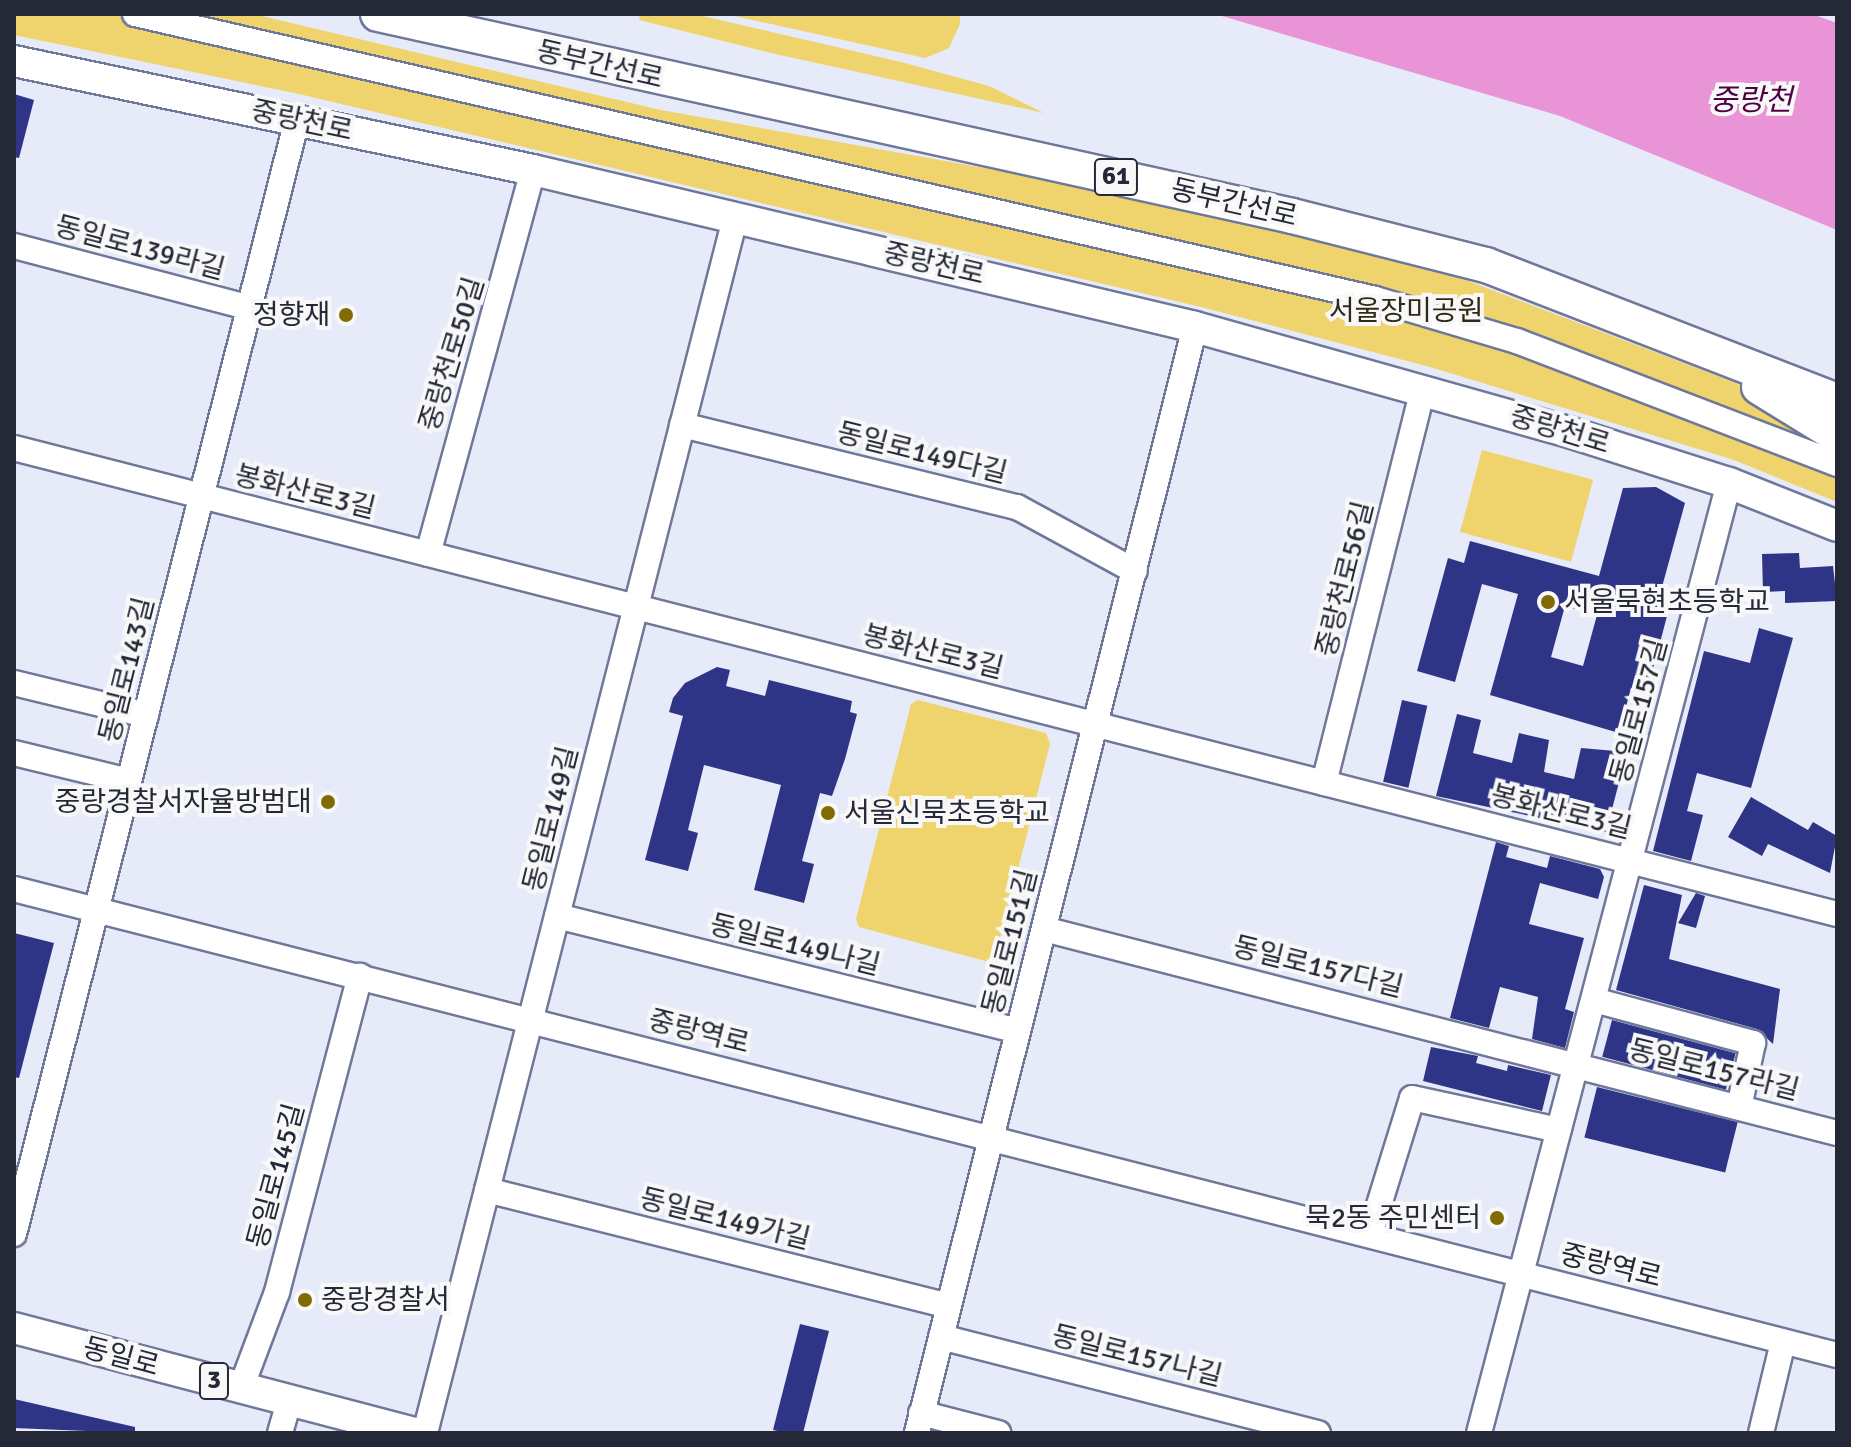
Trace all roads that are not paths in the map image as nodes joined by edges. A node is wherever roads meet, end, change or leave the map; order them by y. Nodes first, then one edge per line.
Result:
1 (135, 14) edge
2 (378, 14) edge
3 (14, 61) edge
4 (297, 120) junction
5 (533, 170) junction
6 (735, 219) junction
7 (14, 246) edge
8 (250, 308) junction
9 (1195, 327) junction
10 (1683, 342) junction
11 (1423, 389) junction
12 (1837, 401) edge
13 (682, 425) junction
14 (1837, 435) edge
15 (14, 448) edge
16 (1837, 464) edge
17 (1729, 483) junction
18 (202, 496) junction
19 (1837, 526) edge
20 (428, 554) junction
21 (1135, 571) junction
22 (636, 607) junction
23 (14, 683) edge
24 (146, 715) junction
25 (1096, 724) junction
26 (14, 753) edge
27 (129, 781) junction
28 (1324, 783) junction
29 (1631, 861) junction
30 (14, 889) edge
31 (97, 909) junction
32 (1837, 914) edge
33 (557, 916) junction
34 (1044, 929) junction
35 (360, 976) junction
36 (1594, 1000) junction
37 (530, 1021) junction
38 (1018, 1031) junction
39 (1576, 1066) junction
40 (1739, 1107) junction
41 (1559, 1130) junction
42 (1837, 1133) edge
43 (991, 1138) junction
44 (24, 1150) edge
45 (487, 1190) junction
46 (14, 1234) edge
47 (1370, 1234) junction
48 (1521, 1274) junction
49 (948, 1306) junction
50 (14, 1328) edge
51 (941, 1337) junction
52 (1783, 1342) junction
53 (1837, 1355) edge
54 (241, 1388) junction
55 (289, 1401) junction
56 (919, 1423) edge
57 (370, 1427) edge
58 (280, 1433) edge
59 (414, 1433) edge
60 (425, 1433) edge
61 (998, 1433) edge
62 (1318, 1433) edge
63 (1479, 1433) edge
64 (1761, 1433) edge

1 - 16 street
2 - 10 highway, 동부간선로 / 61
3 - 4 main road, 중랑천로
4 - 5 main road, 중랑천로
4 - 8 street, 동일로143길
5 - 6 main road, 중랑천로
5 - 20 street, 중랑천로50길
6 - 9 main road, 중랑천로
6 - 13 street, 동일로149길
7 - 8 street, 동일로139라길
8 - 18 street, 동일로143길
9 - 11 main road, 중랑천로
9 - 21 street, 동일로151길
10 - 12 highway, 동부간선로 / 61
10 - 14 highway
11 - 17 main road, 중랑천로
11 - 28 street, 중랑천로56길
13 - 21 street, 동일로149다길
13 - 22 street, 동일로149길
15 - 18 street, 봉화산로3길
17 - 19 main road, 중랑천로
17 - 29 street, 동일로157길
18 - 20 street, 봉화산로3길
18 - 24 street, 동일로143길
20 - 22 street, 봉화산로3길
21 - 25 street, 동일로151길
22 - 25 street, 봉화산로3길
22 - 33 street, 동일로149길
23 - 24 street
24 - 27 street, 동일로143길
25 - 28 street, 봉화산로3길
25 - 34 street, 동일로151길
26 - 27 street
27 - 31 street, 동일로143길
28 - 29 street, 봉화산로3길
29 - 32 street, 봉화산로3길
29 - 36 street, 동일로157길
30 - 31 street, 중랑역로
31 - 35 street, 중랑역로
31 - 44 street, 동일로143길
33 - 37 street, 동일로149길
33 - 38 street, 동일로149나길
34 - 38 street, 동일로151길
34 - 39 street, 동일로157다길
35 - 37 street, 중랑역로
35 - 54 street, 동일로145길
36 - 39 street, 동일로157길
36 - 40 street
37 - 43 street, 중랑역로
37 - 45 street, 동일로149길
38 - 43 street, 동일로151길
39 - 40 street, 동일로157라길
39 - 41 street, 동일로157길
40 - 42 street, 동일로157라길
41 - 47 street
41 - 48 street, 동일로157길
43 - 47 street, 중랑역로
43 - 49 street, 동일로151길
44 - 46 street, 동일로143길
45 - 49 street, 동일로149가길
45 - 60 street, 동일로149길
47 - 48 street, 중랑역로
48 - 52 street, 중랑역로
48 - 63 street, 동일로157길
49 - 51 street, 동일로151길
50 - 54 main road, 동일로 / 3
51 - 56 street, 동일로151길
51 - 62 street, 동일로157나길
52 - 53 street, 중랑역로
52 - 64 street
54 - 55 main road, 동일로 / 3
55 - 57 main road, 동일로 / 3
55 - 58 street
56 - 61 street
57 - 59 main road, 동일로 / 3

